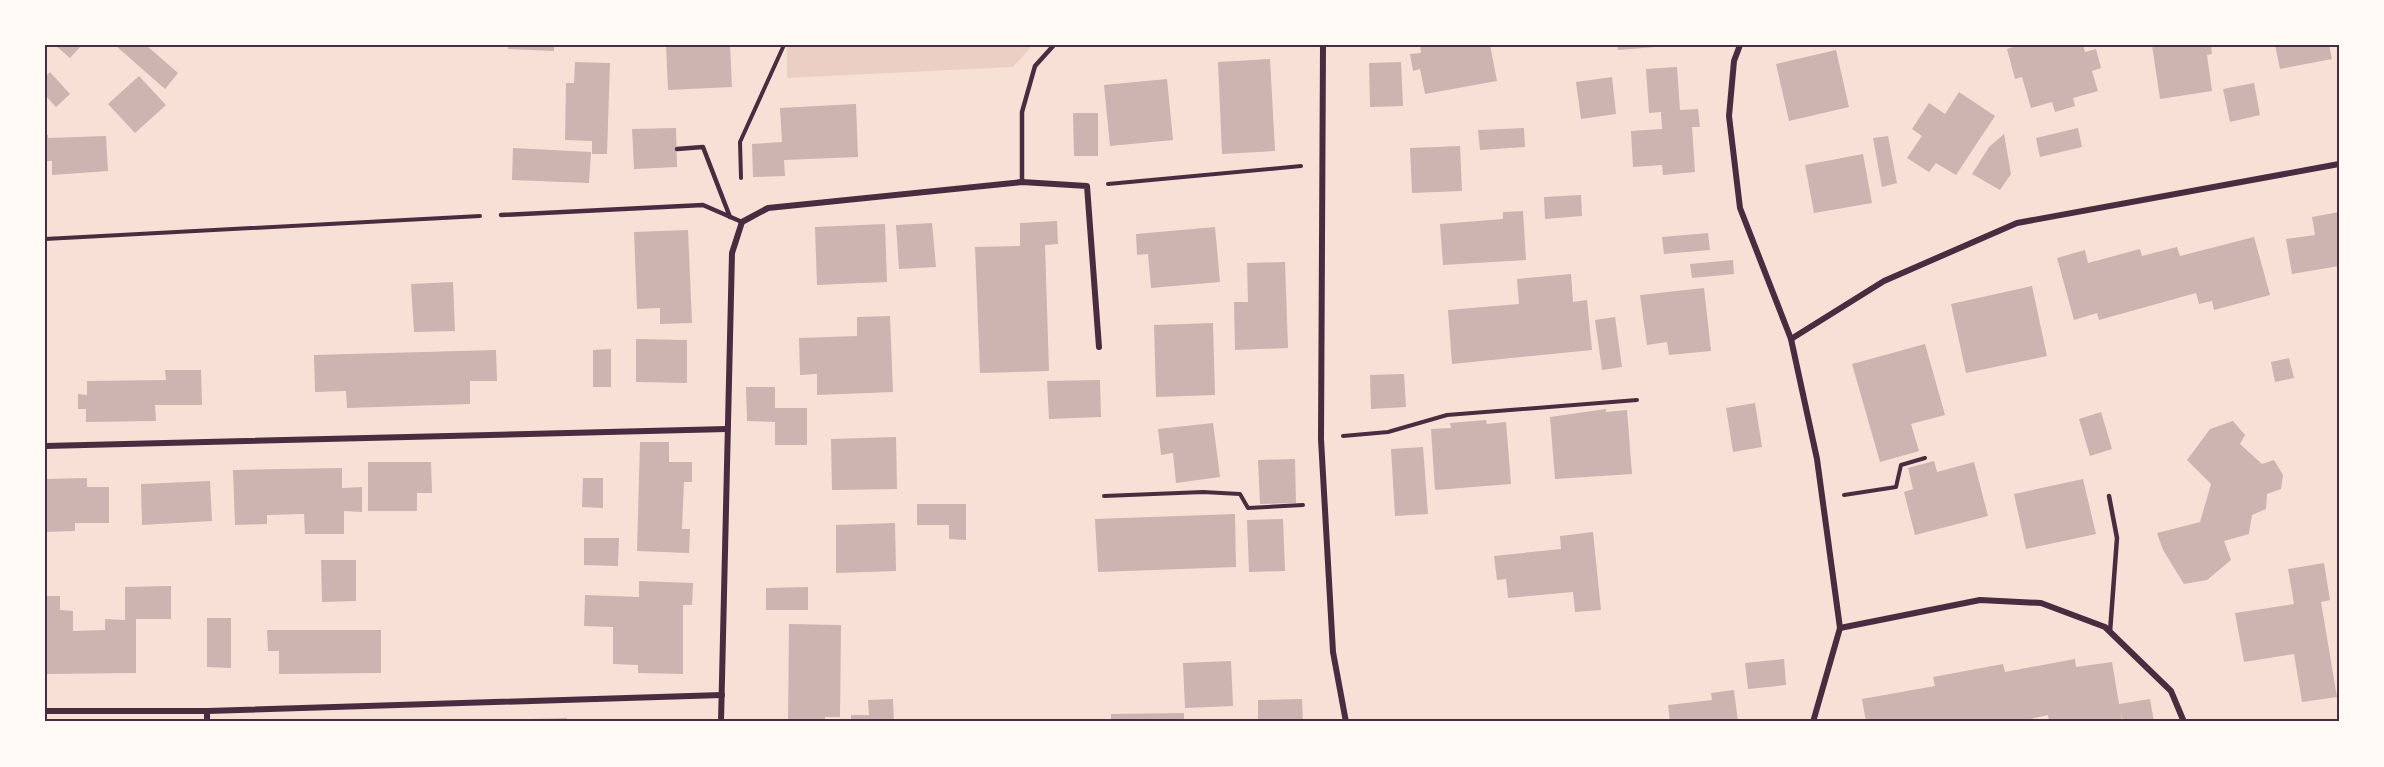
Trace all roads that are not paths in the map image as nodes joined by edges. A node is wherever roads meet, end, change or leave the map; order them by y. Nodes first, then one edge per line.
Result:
1 (1054, 45) edge
2 (1323, 45) edge
3 (1740, 45) edge
4 (677, 149) dead end
5 (2339, 164) edge
6 (1022, 182) junction
7 (501, 215) road end
8 (730, 217) junction
9 (742, 222) junction
10 (1791, 339) junction
11 (1100, 347) dead end
12 (727, 429) junction
13 (45, 446) edge
14 (2109, 496) dead end
15 (1840, 628) junction
16 (2110, 632) junction
17 (722, 695) junction
18 (45, 711) edge
19 (207, 711) junction
20 (207, 722) edge
21 (721, 722) edge
22 (1346, 722) edge
23 (1813, 722) edge
24 (2184, 722) edge

1 - 6 lane
2 - 22 street
3 - 10 street
4 - 8 lane
5 - 10 street
6 - 9 street
6 - 11 street
7 - 8 lane
8 - 9 lane
9 - 12 street
10 - 15 street
12 - 13 street
12 - 17 street
14 - 16 lane
15 - 16 street
15 - 23 street
16 - 24 street
17 - 19 street
17 - 21 street
18 - 19 street
19 - 20 street

